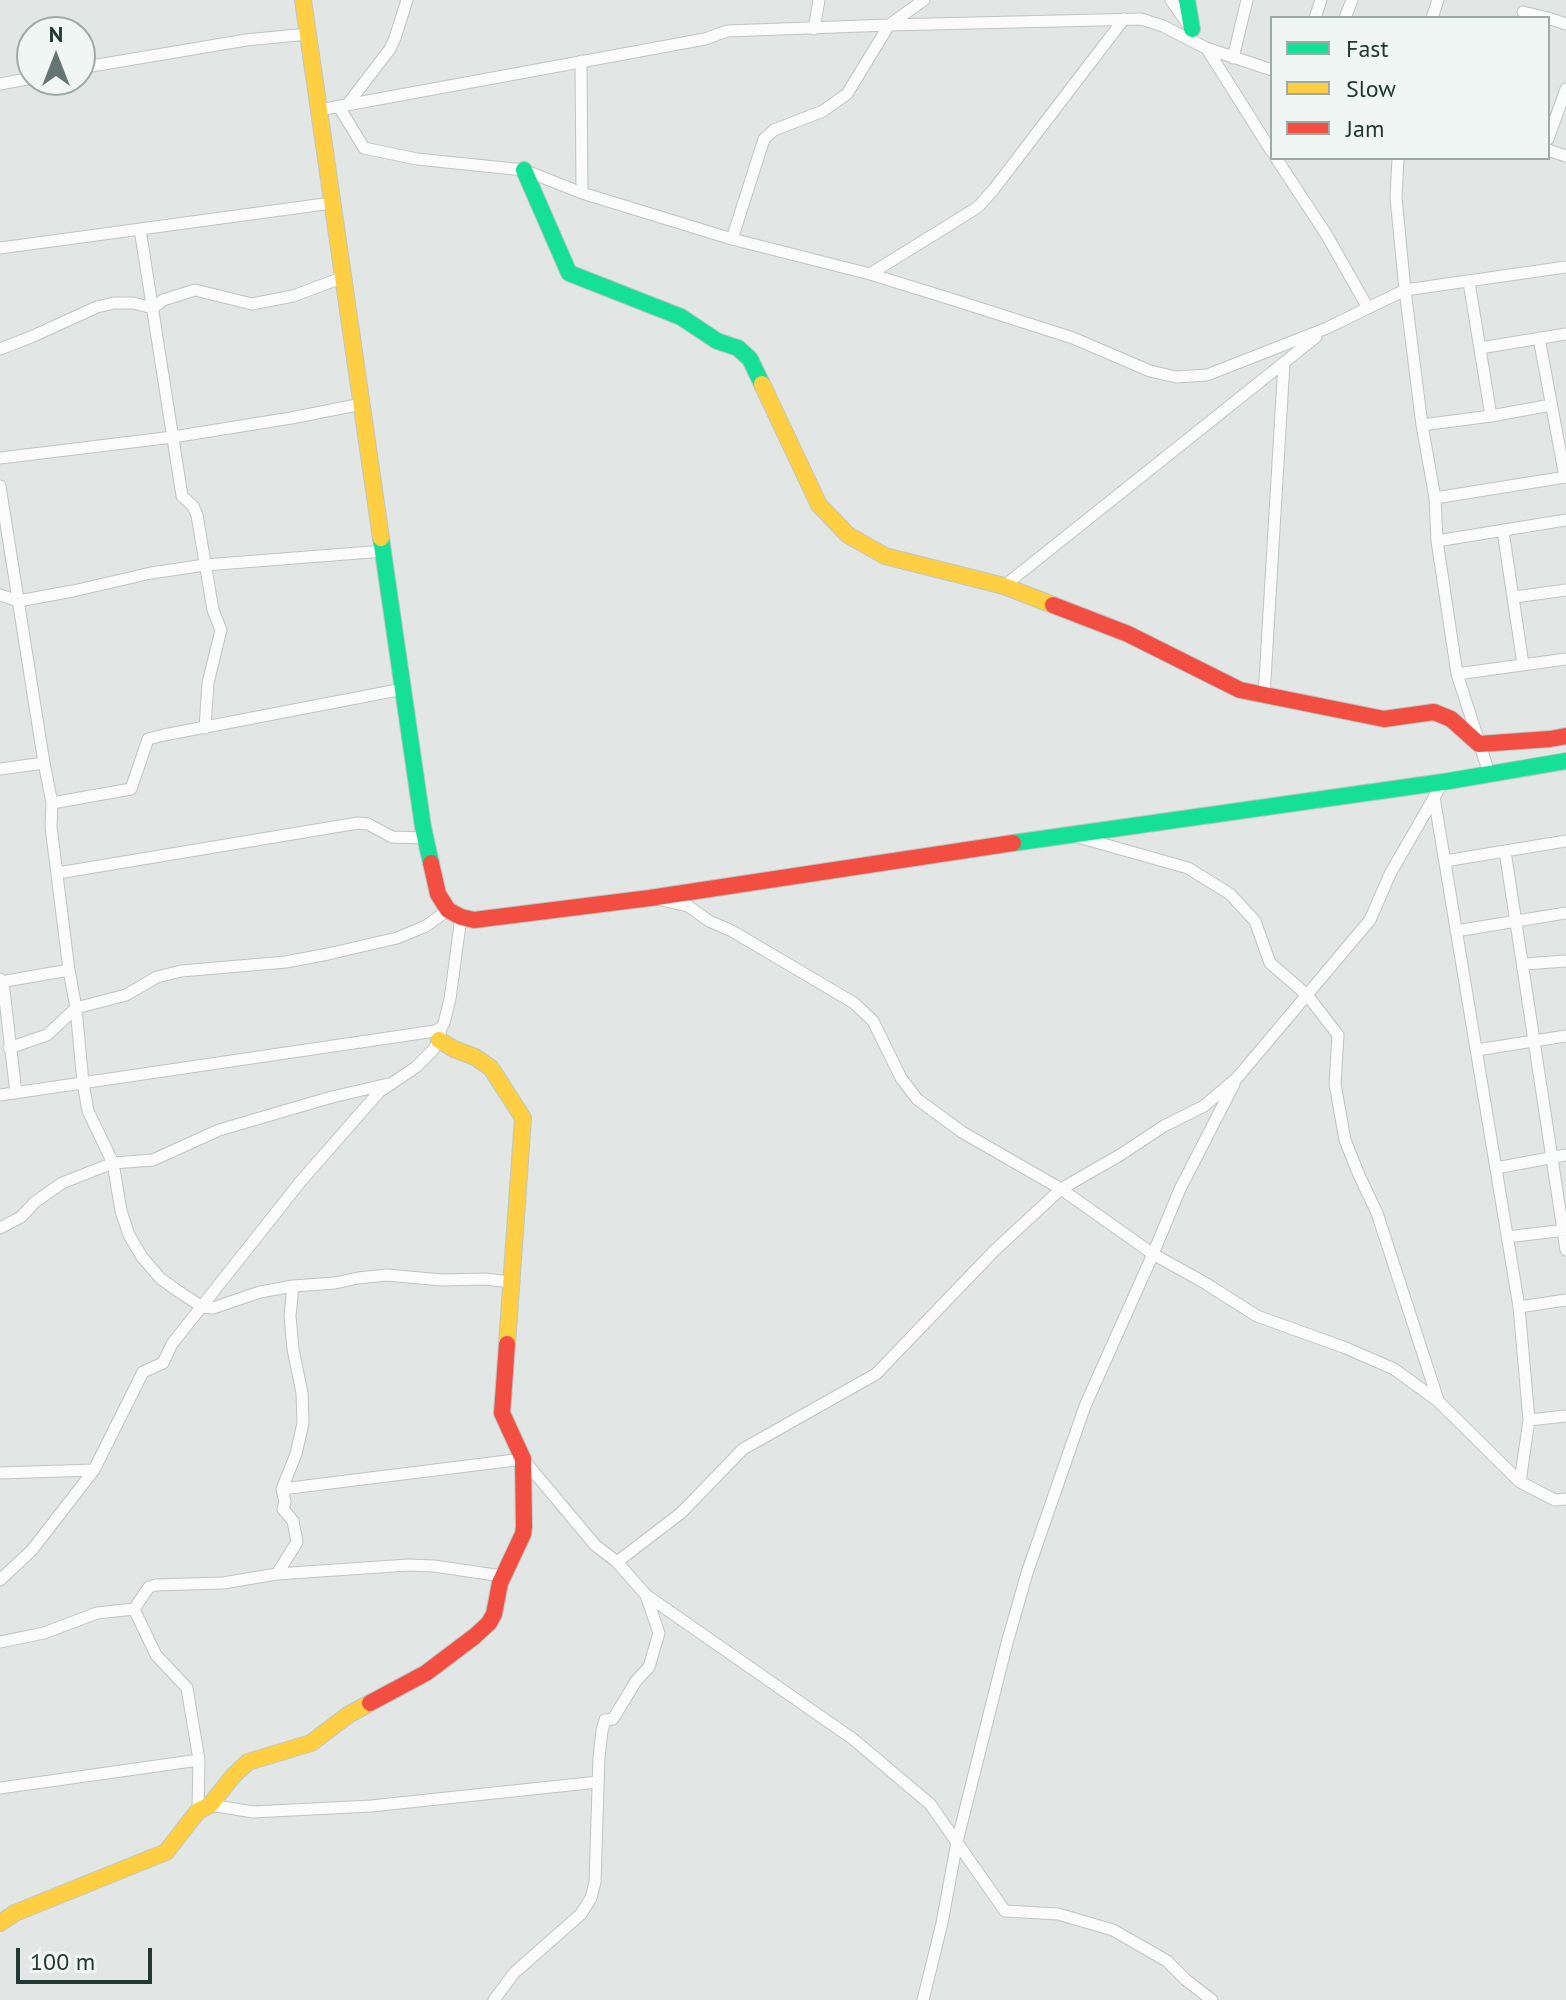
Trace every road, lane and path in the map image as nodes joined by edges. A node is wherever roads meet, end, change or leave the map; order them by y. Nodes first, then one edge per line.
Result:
1 (303, 0) edge
2 (407, 0) edge
3 (819, 0) edge
4 (924, 0) edge
5 (1171, 0) edge
6 (1187, 0) edge
7 (1247, 0) edge
8 (1124, 19) junction
9 (889, 25) junction
10 (814, 29) junction
11 (1192, 29) junction
12 (308, 34) junction
13 (1206, 48) junction
14 (1233, 58) junction
15 (581, 61) junction
16 (96, 65) edge
17 (1270, 69) edge
18 (1566, 89) edge
19 (343, 106) junction
20 (319, 110) junction
21 (1550, 133) edge
22 (1270, 149) edge
23 (1277, 160) edge
24 (1398, 160) edge
25 (524, 170) junction
26 (582, 193) junction
27 (332, 203) junction
28 (140, 229) junction
29 (732, 239) junction
30 (0, 248) edge
31 (1566, 267) edge
32 (870, 274) junction
33 (344, 277) junction
34 (1469, 282) junction
35 (1405, 290) junction
36 (153, 308) junction
37 (1368, 308) junction
38 (1327, 328) junction
39 (1566, 334) edge
40 (1539, 338) junction
41 (1480, 348) junction
42 (0, 349) edge
43 (1284, 363) junction
44 (362, 404) junction
45 (1551, 405) junction
46 (1491, 416) junction
47 (1422, 425) junction
48 (173, 437) junction
49 (0, 458) edge
50 (1565, 477) edge
51 (0, 486) edge
52 (1435, 498) junction
53 (1566, 520) edge
54 (1503, 531) junction
55 (1437, 541) junction
56 (384, 551) junction
57 (205, 565) junction
58 (1004, 586) junction
59 (1566, 590) edge
60 (0, 595) edge
61 (1515, 597) junction
62 (18, 601) junction
63 (1566, 659) edge
64 (1523, 664) junction
65 (1457, 674) junction
66 (403, 689) junction
67 (1264, 696) junction
68 (205, 728) junction
69 (1566, 736) edge
70 (1479, 744) junction
71 (1566, 761) edge
72 (44, 763) junction
73 (0, 769) edge
74 (1489, 773) junction
75 (1438, 790) junction
76 (52, 803) junction
77 (1070, 835) junction
78 (426, 838) junction
79 (1566, 841) edge
80 (1505, 851) junction
81 (1445, 861) junction
82 (58, 873) junction
83 (650, 898) junction
84 (1566, 913) edge
85 (454, 914) junction
86 (1516, 920) junction
87 (1456, 931) junction
88 (1566, 961) edge
89 (1524, 964) junction
90 (69, 970) junction
91 (1, 981) edge
92 (1307, 995) junction
93 (76, 1008) junction
94 (440, 1034) junction
95 (1566, 1036) edge
96 (1535, 1041) junction
97 (9, 1048) junction
98 (1477, 1050) junction
99 (1237, 1078) junction
100 (394, 1082) junction
101 (83, 1083) junction
102 (16, 1093) junction
103 (0, 1095) edge
104 (1566, 1155) edge
105 (1553, 1158) junction
106 (113, 1163) junction
107 (1496, 1168) junction
108 (1061, 1189) junction
109 (0, 1228) edge
110 (1565, 1230) edge
111 (1507, 1237) junction
112 (1566, 1250) edge
113 (1153, 1254) junction
114 (511, 1282) junction
115 (293, 1286) junction
116 (1566, 1300) edge
117 (202, 1307) junction
118 (1519, 1307) junction
119 (1438, 1401) junction
120 (1566, 1416) edge
121 (1529, 1420) junction
122 (523, 1459) junction
123 (94, 1470) junction
124 (0, 1473) edge
125 (1520, 1482) junction
126 (282, 1489) junction
127 (1566, 1499) edge
128 (617, 1562) junction
129 (277, 1574) junction
130 (502, 1576) junction
131 (0, 1580) edge
132 (646, 1595) junction
133 (134, 1609) junction
134 (0, 1642) edge
135 (199, 1760) junction
136 (598, 1782) junction
137 (0, 1788) edge
138 (204, 1808) junction
139 (957, 1842) junction
140 (0, 1923) edge
141 (494, 2000) edge
142 (923, 2000) edge
143 (1212, 2000) edge

1 - 12 street
2 - 19 street
3 - 10 street
4 - 9 street
5 - 11 street
6 - 11 street
7 - 14 street
8 - 9 street
8 - 13 street
8 - 32 street
9 - 10 street
9 - 29 street
10 - 15 street
11 - 13 street
12 - 16 street
12 - 20 street
13 - 14 street
13 - 22 street
14 - 17 street
15 - 19 street
15 - 26 street
18 - 21 street
19 - 20 street
19 - 25 street
20 - 27 street
23 - 37 street
24 - 35 street
25 - 26 street
25 - 58 street
26 - 29 street
27 - 28 street
27 - 33 street
28 - 30 street
28 - 36 street
29 - 32 street
31 - 34 street
32 - 38 street
33 - 36 street
33 - 44 street
34 - 35 street
34 - 41 street
35 - 37 street
35 - 47 street
36 - 42 street
36 - 48 street
37 - 38 street
38 - 43 street
39 - 40 street
40 - 41 street
40 - 45 street
41 - 46 street
43 - 58 street
43 - 67 street
44 - 48 street
44 - 56 street
45 - 46 street
45 - 50 street
46 - 47 street
47 - 52 street
48 - 49 street
48 - 57 street
50 - 52 street
51 - 62 street
52 - 55 street
53 - 54 street
54 - 55 street
54 - 61 street
55 - 65 street
56 - 57 street
56 - 66 street
57 - 62 street
57 - 68 street
58 - 67 street
59 - 61 street
60 - 62 street
61 - 64 street
62 - 72 street
63 - 64 street
64 - 65 street
65 - 70 street
66 - 68 street
66 - 78 street
67 - 70 street
68 - 76 street
69 - 70 street
70 - 74 street
71 - 74 street
72 - 73 street
72 - 76 street
74 - 75 street
75 - 77 street
75 - 81 street
75 - 92 street
76 - 82 street
77 - 83 street
77 - 92 street
78 - 82 street
78 - 85 street
79 - 80 street
80 - 81 street
80 - 86 street
81 - 87 street
82 - 90 street
83 - 85 street
83 - 108 street
84 - 86 street
85 - 93 street
85 - 94 street
86 - 87 street
86 - 89 street
87 - 98 street
88 - 89 street
89 - 96 street
90 - 91 street
90 - 93 street
91 - 97 street
92 - 99 street
92 - 119 street
93 - 97 street
93 - 101 street
94 - 100 street
94 - 101 street
94 - 114 street
95 - 96 street
96 - 98 street
96 - 105 street
97 - 102 street
98 - 107 street
99 - 108 street
99 - 113 street
100 - 106 street
100 - 117 street
101 - 102 street
101 - 106 street
102 - 103 street
104 - 105 street
105 - 107 street
105 - 110 street
106 - 109 street
106 - 117 street
107 - 111 street
108 - 113 street
108 - 128 street
110 - 111 street
110 - 112 street
111 - 118 street
113 - 119 street
113 - 139 street
114 - 115 street
114 - 122 street
115 - 117 street
115 - 126 street
116 - 118 street
117 - 123 street
118 - 121 street
119 - 125 street
120 - 121 street
121 - 125 street
122 - 126 street
122 - 128 street
122 - 130 street
123 - 124 street
123 - 131 street
125 - 127 street
126 - 129 street
128 - 132 street
129 - 130 street
129 - 133 street
130 - 138 street
132 - 136 street
132 - 139 street
133 - 134 street
133 - 135 street
135 - 137 street
135 - 138 street
136 - 138 street
136 - 141 street
138 - 140 street
139 - 142 street
139 - 143 street

